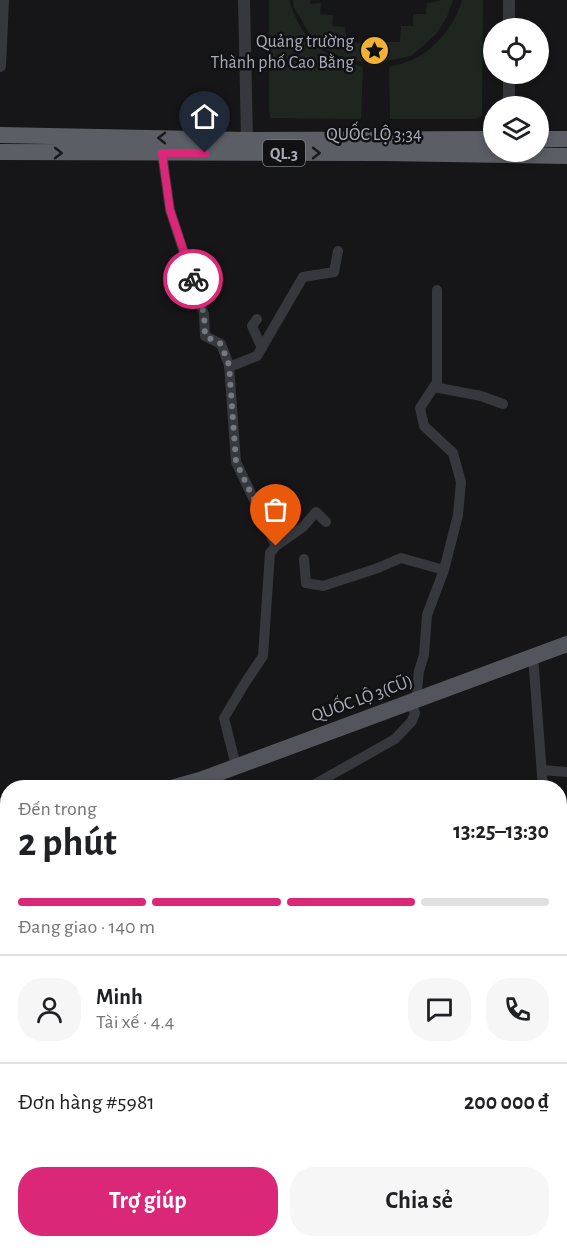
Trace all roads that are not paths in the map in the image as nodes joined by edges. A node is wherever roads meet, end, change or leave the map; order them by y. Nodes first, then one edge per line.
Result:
1 (3, 0) edge
2 (244, 0) edge
3 (509, 0) edge
4 (509, 18) edge
5 (0, 66) edge
6 (0, 135) edge
7 (483, 139) edge
8 (567, 139) edge
9 (549, 140) edge
10 (247, 146) junction
11 (0, 152) edge
12 (483, 152) edge
13 (162, 153) junction
14 (549, 155) edge
15 (567, 156) edge
16 (338, 250) dead end
17 (436, 290) dead end
18 (257, 319) dead end
19 (262, 348) junction
20 (229, 367) junction
21 (434, 387) junction
22 (503, 404) dead end
23 (327, 522) dead end
24 (276, 546) junction
25 (304, 559) dead end
26 (444, 570) junction
27 (567, 644) edge
28 (533, 656) junction
29 (413, 700) junction
30 (236, 766) junction
31 (542, 770) junction
32 (567, 772) edge
33 (200, 780) edge
34 (322, 780) edge
35 (543, 780) edge

1 - 5 street
2 - 10 street
3 - 4 street
10 -> 6 highway, QUỐC LỘ 3;34 / QL.3
7 - 10 highway, QUỐC LỘ 3;34 / QL.3
8 - 9 highway
10 -> 12 highway, QUỐC LỘ 3;34 / QL.3
10 - 13 highway, QUỐC LỘ 3;34 / QL.3
11 -> 13 highway, QUỐC LỘ 3;34 / QL.3
13 - 20 street
14 - 15 highway, QUỐC LỘ 3;34 / QL.3
16 - 19 street
17 - 21 street
18 - 19 street
19 - 20 street
20 - 24 street
21 - 22 street
21 - 26 street
23 - 24 street
24 - 30 street
25 - 26 street
26 - 29 street
27 - 28 main road, QUỐC LỘ 3(CŨ)
28 - 29 main road, QUỐC LỘ 3(CŨ)
28 - 31 street
29 - 30 main road, QUỐC LỘ 3(CŨ)
29 - 34 street
30 - 33 main road, QUỐC LỘ 3(CŨ)
31 - 32 street
31 - 35 street

